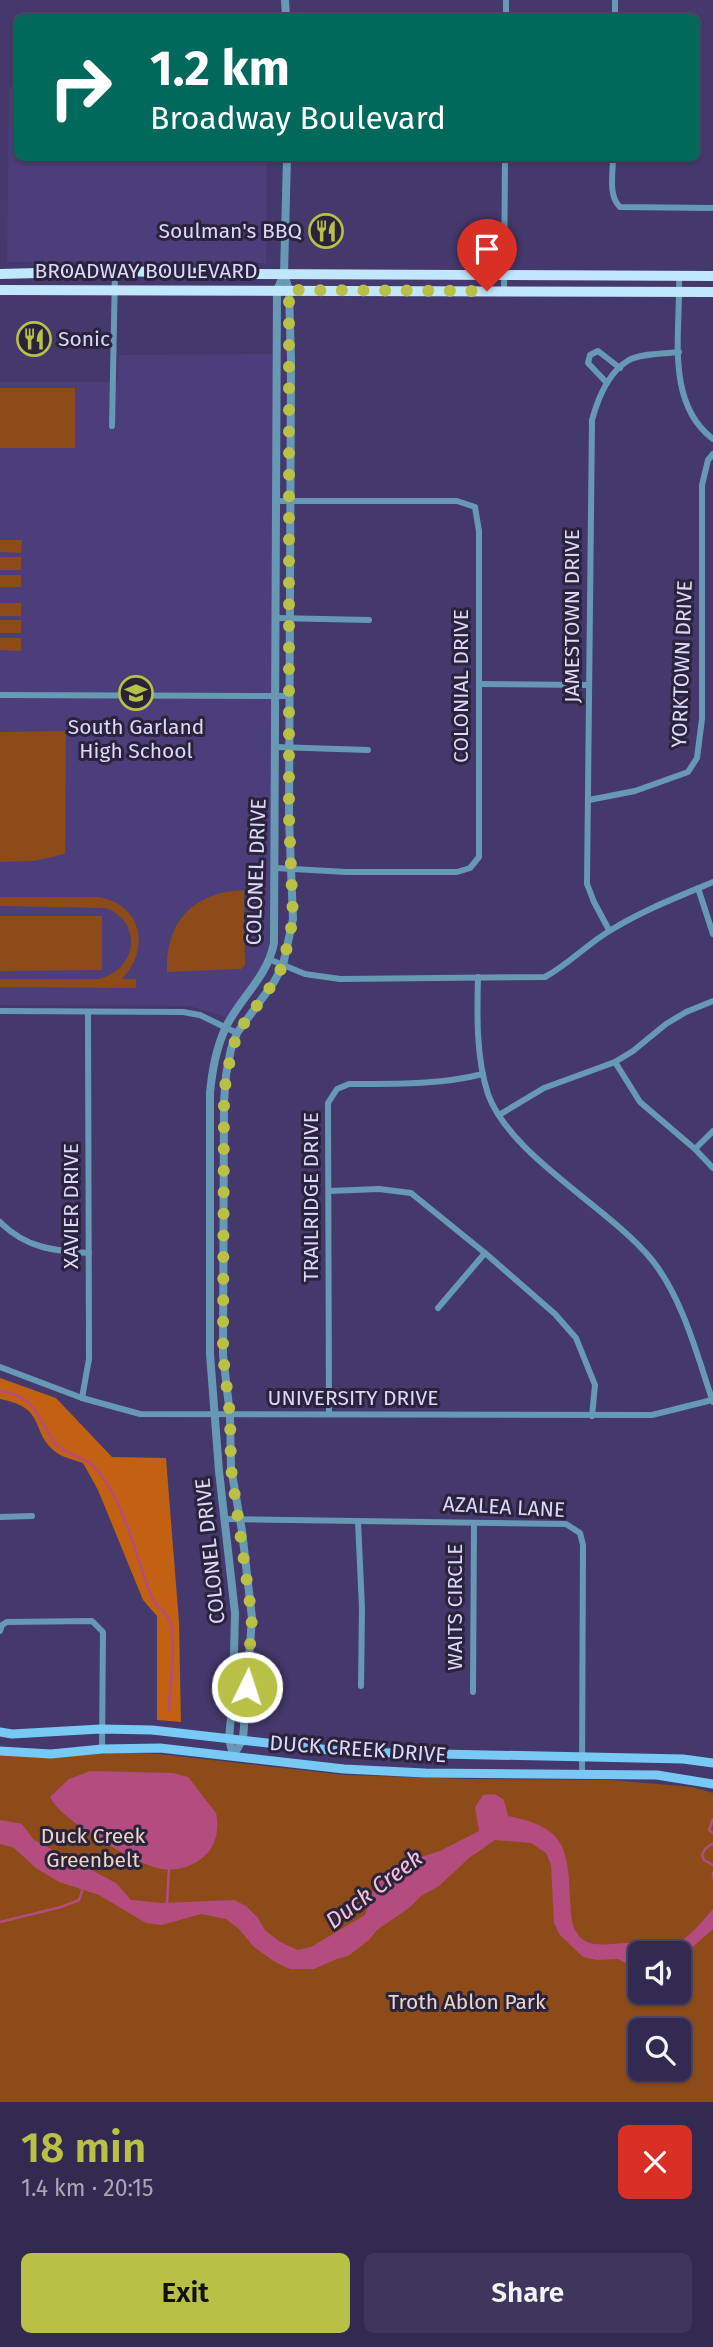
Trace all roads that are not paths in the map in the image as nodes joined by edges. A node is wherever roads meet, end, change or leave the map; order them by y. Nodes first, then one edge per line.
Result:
1 (287, 161) edge
2 (505, 161) edge
3 (613, 161) edge
4 (713, 208) edge
5 (115, 271) junction
6 (185, 273) junction
7 (0, 274) edge
8 (284, 274) junction
9 (392, 275) junction
10 (504, 275) junction
11 (679, 276) junction
12 (713, 276) edge
13 (0, 290) edge
14 (115, 290) junction
15 (184, 290) junction
16 (277, 290) junction
17 (289, 290) junction
18 (391, 290) junction
19 (504, 291) junction
20 (679, 292) junction
21 (713, 292) edge
22 (679, 352) junction
23 (620, 368) junction
24 (607, 383) junction
25 (113, 426) dead end
26 (713, 439) edge
27 (713, 454) edge
28 (276, 501) junction
29 (290, 501) junction
30 (276, 618) junction
31 (291, 619) junction
32 (369, 620) dead end
33 (479, 684) junction
34 (589, 685) junction
35 (0, 695) edge
36 (275, 696) junction
37 (290, 696) junction
38 (276, 747) junction
39 (289, 748) junction
40 (368, 750) dead end
41 (589, 800) junction
42 (276, 868) junction
43 (292, 869) junction
44 (713, 882) edge
45 (698, 888) junction
46 (610, 930) junction
47 (713, 934) edge
48 (271, 960) junction
49 (283, 965) junction
50 (478, 977) junction
51 (713, 1001) edge
52 (0, 1011) edge
53 (88, 1012) junction
54 (226, 1027) junction
55 (237, 1033) junction
56 (615, 1062) junction
57 (483, 1074) junction
58 (499, 1115) junction
59 (713, 1131) edge
60 (695, 1149) junction
61 (713, 1168) edge
62 (329, 1191) junction
63 (0, 1222) edge
64 (485, 1253) junction
65 (89, 1254) junction
66 (438, 1308) dead end
67 (0, 1367) edge
68 (82, 1398) junction
69 (713, 1401) edge
70 (329, 1414) junction
71 (214, 1415) junction
72 (230, 1415) junction
73 (592, 1416) junction
74 (32, 1516) dead end
75 (0, 1517) edge
76 (225, 1519) junction
77 (240, 1519) junction
78 (358, 1521) junction
79 (474, 1523) junction
80 (0, 1631) edge
81 (361, 1686) dead end
82 (472, 1692) dead end
83 (101, 1729) junction
84 (0, 1732) edge
85 (229, 1738) junction
86 (243, 1739) junction
87 (102, 1749) junction
88 (0, 1751) edge
89 (233, 1756) junction
90 (582, 1756) junction
91 (713, 1763) edge
92 (582, 1774) junction
93 (713, 1784) edge

1 - 8 street, COLONEL DRIVE
2 - 10 street
3 - 4 street
5 - 6 main road, BROADWAY BOULEVARD
5 - 7 main road, BROADWAY BOULEVARD
5 - 14 street
6 - 8 main road, BROADWAY BOULEVARD
6 - 15 main road
8 - 9 main road, BROADWAY BOULEVARD
8 - 16 street, COLONEL DRIVE
8 - 17 street, COLONEL DRIVE
9 - 10 main road, BROADWAY BOULEVARD
9 - 18 main road
10 - 11 main road, BROADWAY BOULEVARD
10 - 19 street
11 - 12 main road, BROADWAY BOULEVARD
11 - 20 street
13 - 14 main road, BROADWAY BOULEVARD
14 - 15 main road, BROADWAY BOULEVARD
14 - 25 street
15 - 16 main road, BROADWAY BOULEVARD
16 - 17 main road, BROADWAY BOULEVARD
16 - 28 street, COLONEL DRIVE
17 - 18 main road, BROADWAY BOULEVARD
17 - 29 street, COLONEL DRIVE
18 - 19 main road, BROADWAY BOULEVARD
19 - 20 main road, BROADWAY BOULEVARD
20 - 21 main road, BROADWAY BOULEVARD
20 - 22 street
22 - 23 street, JAMESTOWN DRIVE
22 - 26 street
23 - 24 street, JAMESTOWN DRIVE
23 - 24 street
24 - 34 street, JAMESTOWN DRIVE
27 - 41 street, YORKTOWN DRIVE
28 - 29 street, COLONIAL DRIVE
28 - 30 street, COLONEL DRIVE
29 - 31 street, COLONEL DRIVE
29 - 33 street, COLONIAL DRIVE
30 - 31 street
30 - 36 street, COLONEL DRIVE
31 - 32 street
31 - 37 street, COLONEL DRIVE
33 - 34 street
33 - 43 street, COLONIAL DRIVE
34 - 41 street, JAMESTOWN DRIVE
35 - 36 street
36 - 37 street
36 - 38 street, COLONEL DRIVE
37 - 39 street, COLONEL DRIVE
38 - 39 street
38 - 42 street, COLONEL DRIVE
39 - 40 street
39 - 43 street, COLONEL DRIVE
41 - 46 street, JAMESTOWN DRIVE
42 - 43 street, COLONIAL DRIVE
42 - 48 street, COLONEL DRIVE
43 - 49 street, COLONEL DRIVE
44 - 45 street
45 - 46 street
45 - 47 street
46 - 50 street
48 - 49 street
48 - 54 street, COLONEL DRIVE
49 - 50 street
49 - 55 street, COLONEL DRIVE
50 - 57 street
51 - 56 street
52 - 53 street
53 - 54 street
53 - 65 street, XAVIER DRIVE
54 - 55 street
54 - 71 street, COLONEL DRIVE
55 - 72 street, COLONEL DRIVE
56 - 58 street
56 - 60 street
57 - 58 street
57 - 62 street, TRAILRIDGE DRIVE
58 - 69 street
59 - 60 street
60 - 61 street
62 - 64 street
62 - 70 street, TRAILRIDGE DRIVE
63 - 65 street
64 - 66 street
64 - 73 street
65 - 68 street, XAVIER DRIVE
67 - 68 street, UNIVERSITY DRIVE
68 - 71 street, UNIVERSITY DRIVE
69 - 73 street, UNIVERSITY DRIVE
70 - 72 street, UNIVERSITY DRIVE
70 - 73 street, UNIVERSITY DRIVE
71 - 72 street, UNIVERSITY DRIVE
71 - 76 street, COLONEL DRIVE
72 - 77 street, COLONEL DRIVE
74 - 75 street
76 - 77 street, AZALEA LANE
76 - 85 street, COLONEL DRIVE
77 - 78 street, AZALEA LANE
77 - 86 street, COLONEL DRIVE
78 - 79 street, AZALEA LANE
78 - 81 street
79 - 82 street, WAITS CIRCLE
79 - 90 street, AZALEA LANE
80 - 83 street
83 - 84 main road, DUCK CREEK DRIVE
83 - 85 main road, DUCK CREEK DRIVE
83 - 87 street
85 - 86 main road, DUCK CREEK DRIVE
85 - 89 street, COLONEL DRIVE
86 - 89 street, COLONEL DRIVE
86 - 90 main road, DUCK CREEK DRIVE
87 - 88 main road, DUCK CREEK DRIVE
87 - 89 main road, DUCK CREEK DRIVE
89 - 92 main road, DUCK CREEK DRIVE
90 - 91 main road, DUCK CREEK DRIVE
90 - 92 street, AZALEA LANE
92 - 93 main road, DUCK CREEK DRIVE

